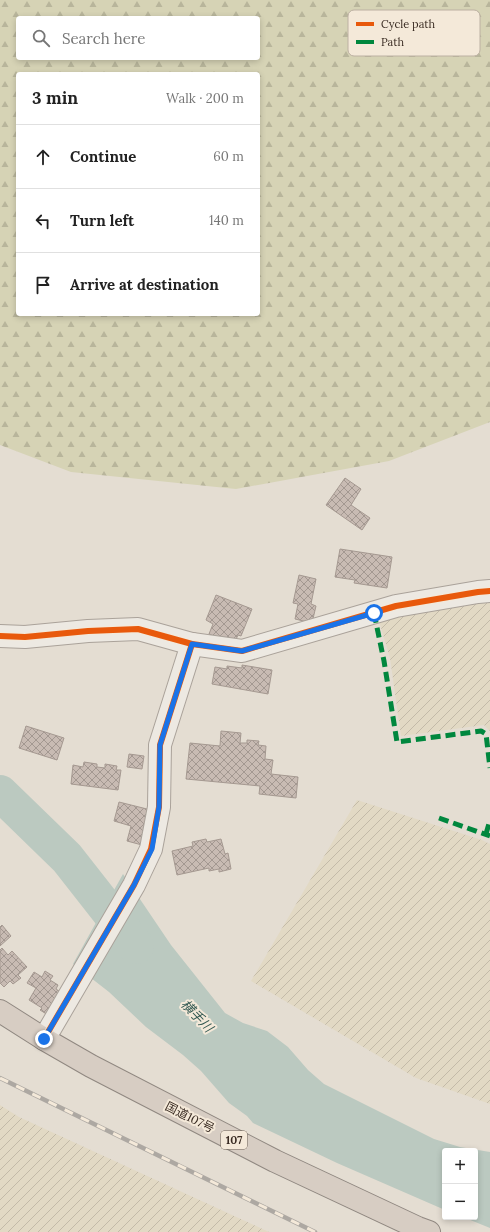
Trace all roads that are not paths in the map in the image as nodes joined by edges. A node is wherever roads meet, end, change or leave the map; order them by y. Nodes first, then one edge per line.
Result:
1 (490, 591) edge
2 (0, 636) edge
3 (192, 644) junction
4 (0, 1011) edge
5 (44, 1039) junction
6 (429, 1232) edge

1 - 3 street
2 - 3 street
3 - 5 street
4 - 5 highway, 国道107号 / 107
5 - 6 highway, 国道107号 / 107

